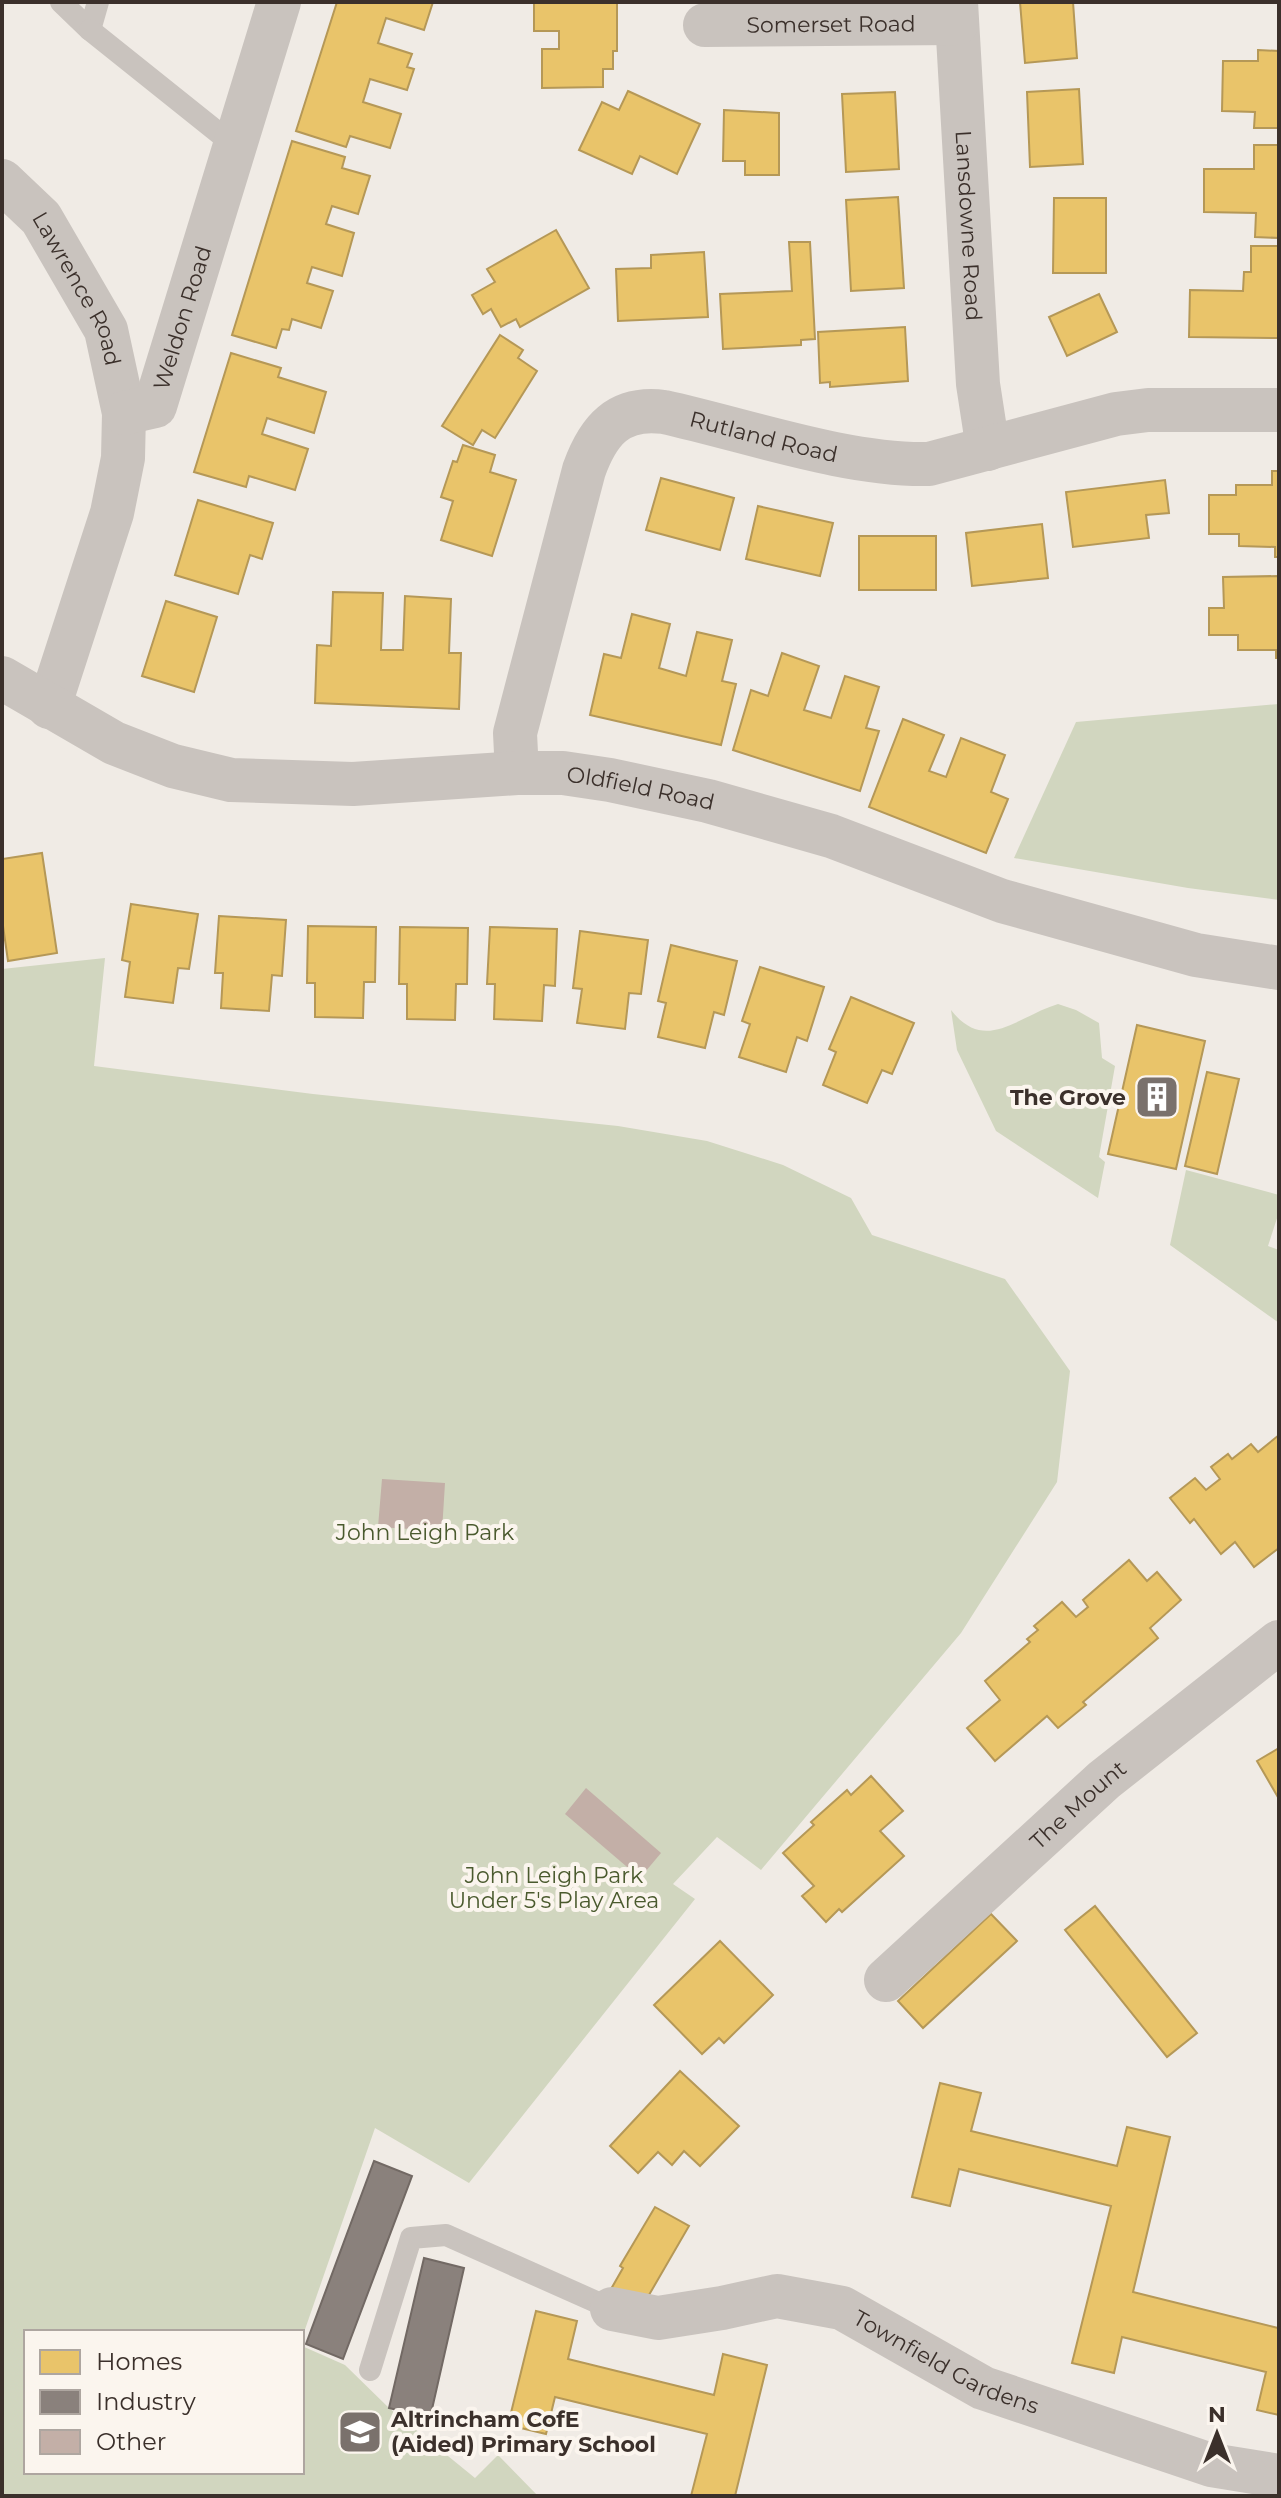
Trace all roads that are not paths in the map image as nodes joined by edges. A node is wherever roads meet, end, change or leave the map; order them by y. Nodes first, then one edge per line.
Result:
1 (61, 2) edge
2 (98, 2) edge
3 (279, 2) edge
4 (956, 12) edge
5 (705, 25) dead end
6 (90, 30) junction
7 (235, 146) junction
8 (2, 181) edge
9 (1279, 410) edge
10 (124, 413) junction
11 (988, 449) junction
12 (2, 678) edge
13 (49, 707) junction
14 (517, 773) junction
15 (1279, 968) edge
16 (1279, 1642) edge
17 (886, 1980) dead end
18 (612, 2309) joint
19 (370, 2370) dead end
20 (1279, 2476) edge

1 - 6 lane
2 - 6 lane
3 - 7 street, Weldon Road
4 - 5 street, Somerset Road
4 - 11 street, Lansdowne Road
6 - 7 lane
7 - 10 street, Weldon Road
8 - 10 street, Lawrence Road
9 - 11 street, Rutland Road
10 - 13 street
11 - 14 street, Rutland Road
12 - 13 street, Oldfield Road
13 - 14 street, Oldfield Road
14 - 15 street, Oldfield Road
16 - 17 street, The Mount
18 - 19 lane
18 - 20 street, Townfield Gardens

